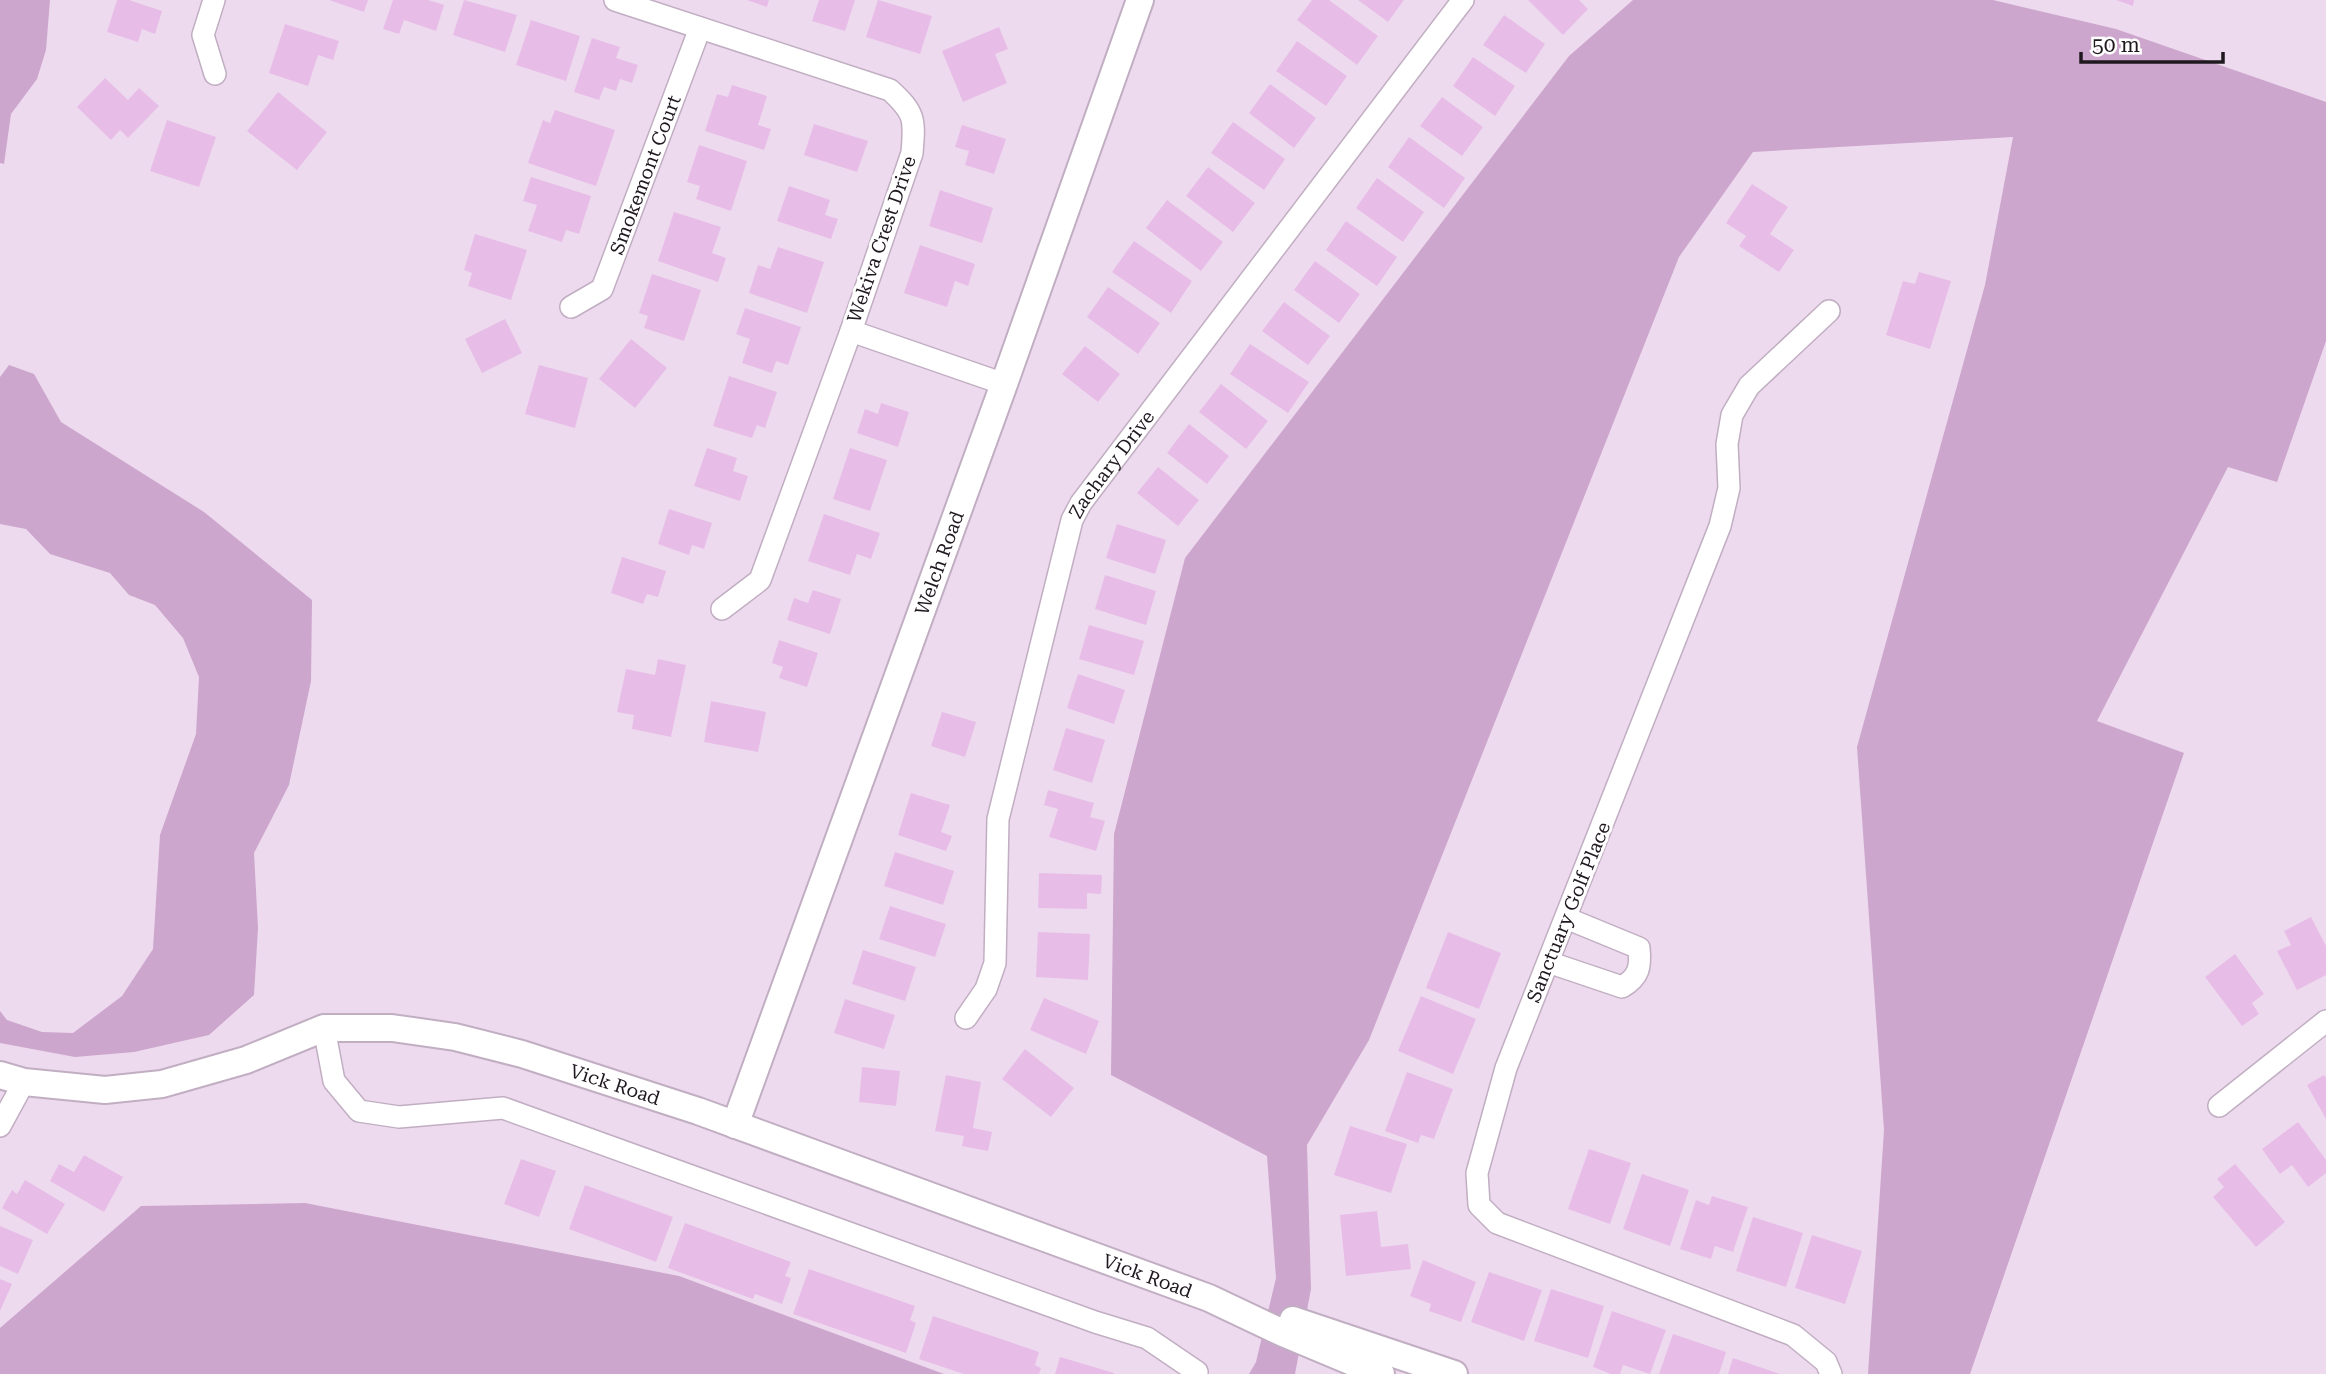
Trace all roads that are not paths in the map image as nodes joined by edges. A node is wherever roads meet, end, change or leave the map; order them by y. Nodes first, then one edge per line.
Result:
1 (214, 0) edge
2 (615, 0) edge
3 (1140, 0) edge
4 (1463, 0) edge
5 (700, 28) junction
6 (215, 74) dead end
7 (571, 307) dead end
8 (1829, 311) dead end
9 (850, 331) junction
10 (1004, 384) junction
11 (722, 609) dead end
12 (1566, 918) junction
13 (1548, 962) junction
14 (966, 1018) dead end
15 (2326, 1021) edge
16 (324, 1028) junction
17 (12, 1079) edge
18 (2219, 1105) dead end
19 (735, 1125) junction
20 (0, 1126) edge
21 (1209, 1298) junction
22 (1808, 1347) junction
23 (1197, 1372) dead end
24 (1381, 1374) edge
25 (1454, 1374) edge
26 (1813, 1374) edge
27 (1831, 1374) edge

1 - 6 street
2 - 5 street, Wekiva Crest Drive
3 - 10 street, Welch Road
4 - 14 street, Zachary Drive
5 - 7 street, Smokemont Court
5 - 9 street, Wekiva Crest Drive
8 - 12 street, Sanctuary Golf Place
9 - 10 street
9 - 11 street, Wekiva Crest Drive
10 - 19 street, Welch Road
12 - 13 street, Sanctuary Golf Place
12 - 13 street
13 - 22 street, Sanctuary Golf Place
15 - 18 street
16 - 17 street, Vick Road
16 - 19 street, Vick Road
16 - 23 street
17 - 20 street
19 - 21 street, Vick Road
21 - 24 street, Vick Road
21 - 25 street, Vick Road
22 - 26 street
22 - 27 street, Sanctuary Golf Place

